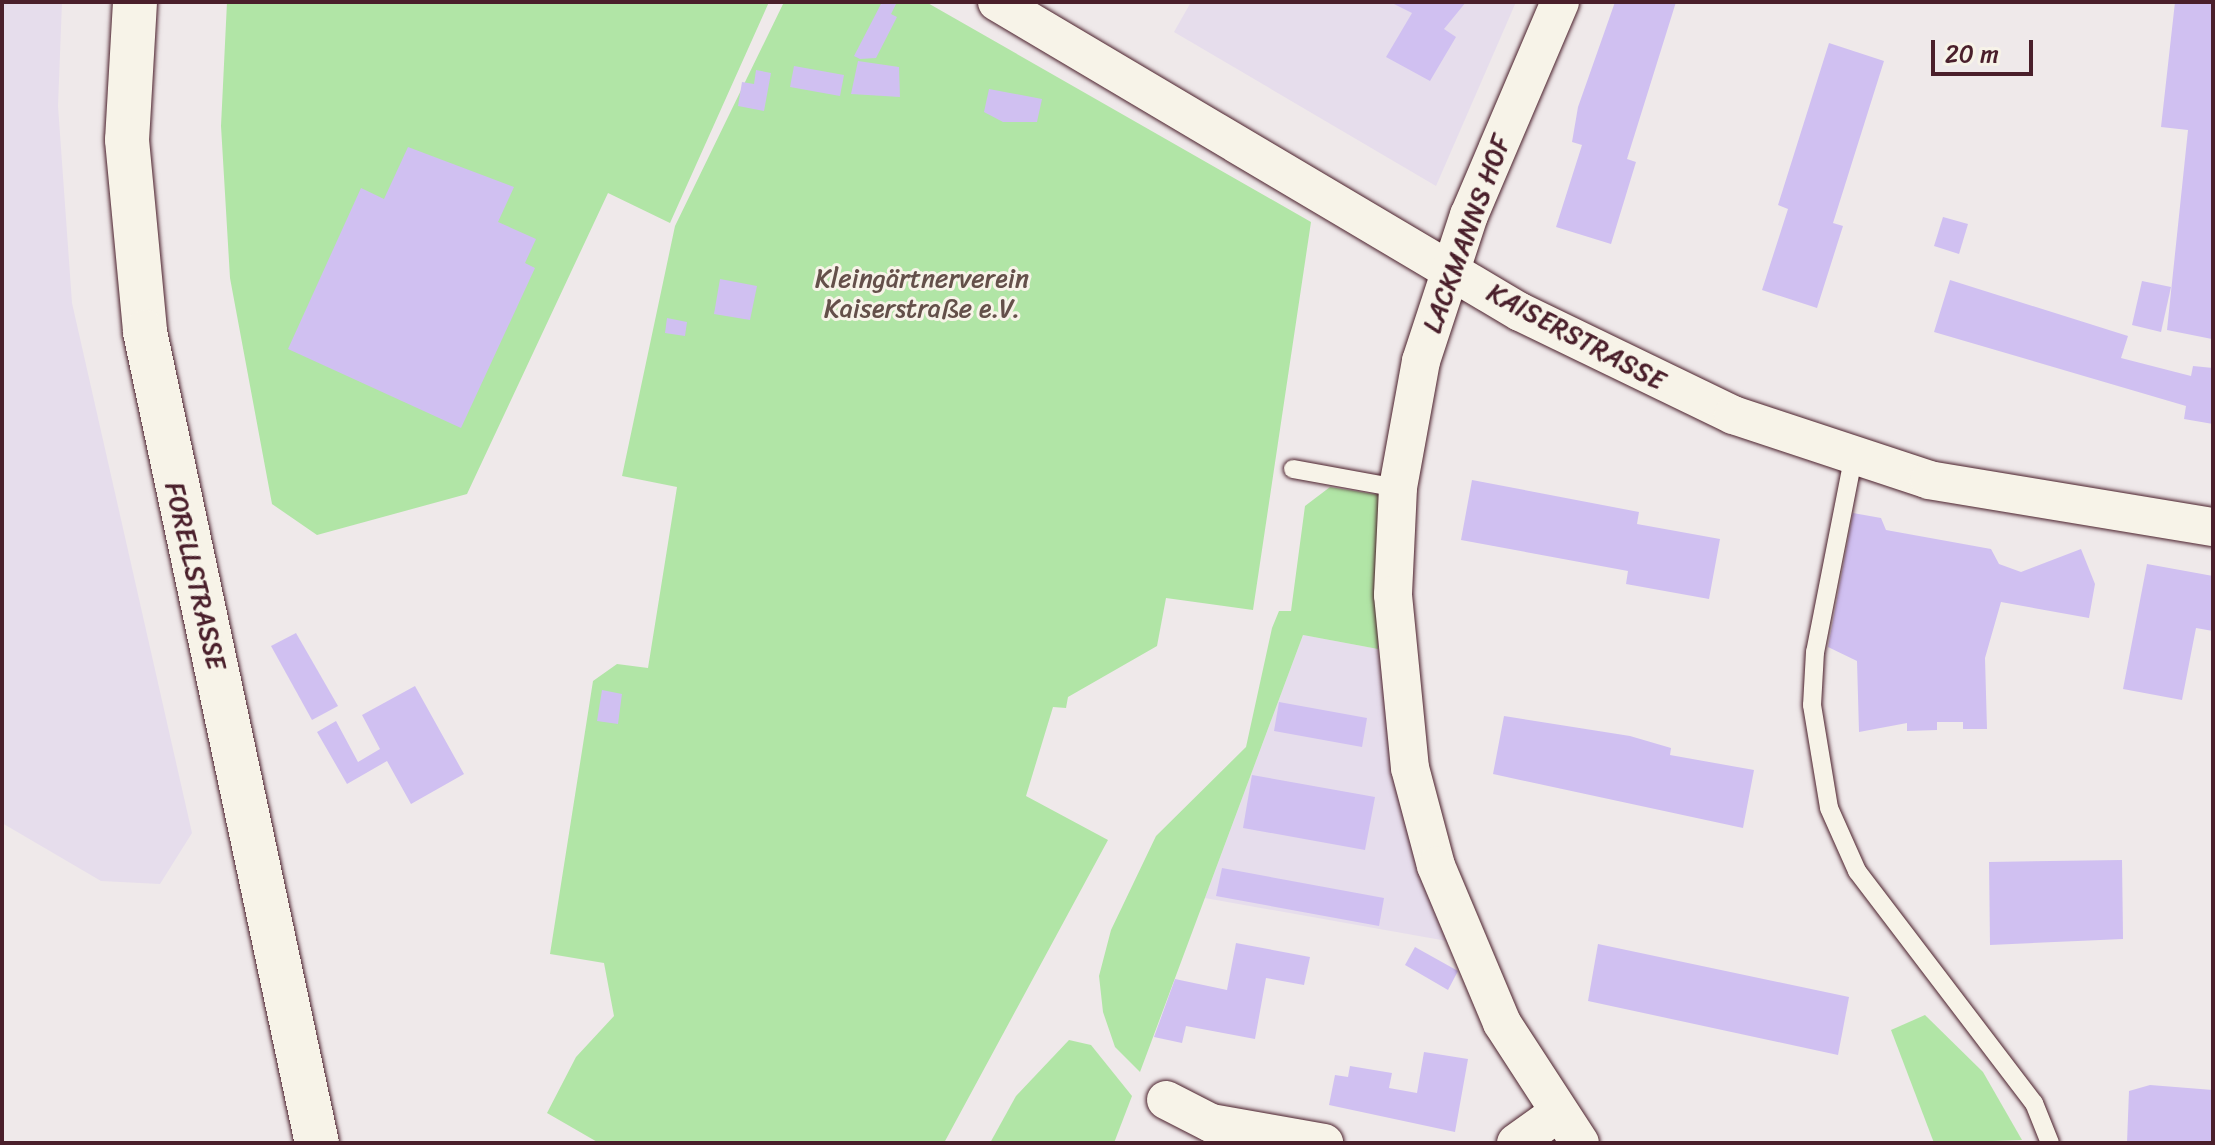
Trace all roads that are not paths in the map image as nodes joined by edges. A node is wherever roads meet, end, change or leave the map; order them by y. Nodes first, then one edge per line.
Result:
1 (135, 2) edge
2 (997, 2) edge
3 (1560, 2) edge
4 (1449, 268) junction
5 (1853, 459) junction
6 (1293, 469) dead end
7 (1398, 488) junction
8 (2213, 527) edge
9 (1166, 1100) dead end
10 (1558, 1113) junction
11 (317, 1143) edge
12 (1324, 1143) edge
13 (1516, 1143) edge
14 (1580, 1143) edge
15 (2050, 1143) edge

1 - 11 street, FORELLSTRASSE
2 - 4 street, KAISERSTRASSE
3 - 4 street, LACKMANNS HOF
4 - 5 street, KAISERSTRASSE
4 - 7 street, LACKMANNS HOF
5 - 8 street, KAISERSTRASSE
5 - 15 lane
6 - 7 lane
7 - 10 street, LACKMANNS HOF
9 - 12 street
10 - 13 street
10 - 14 street, LACKMANNS HOF

